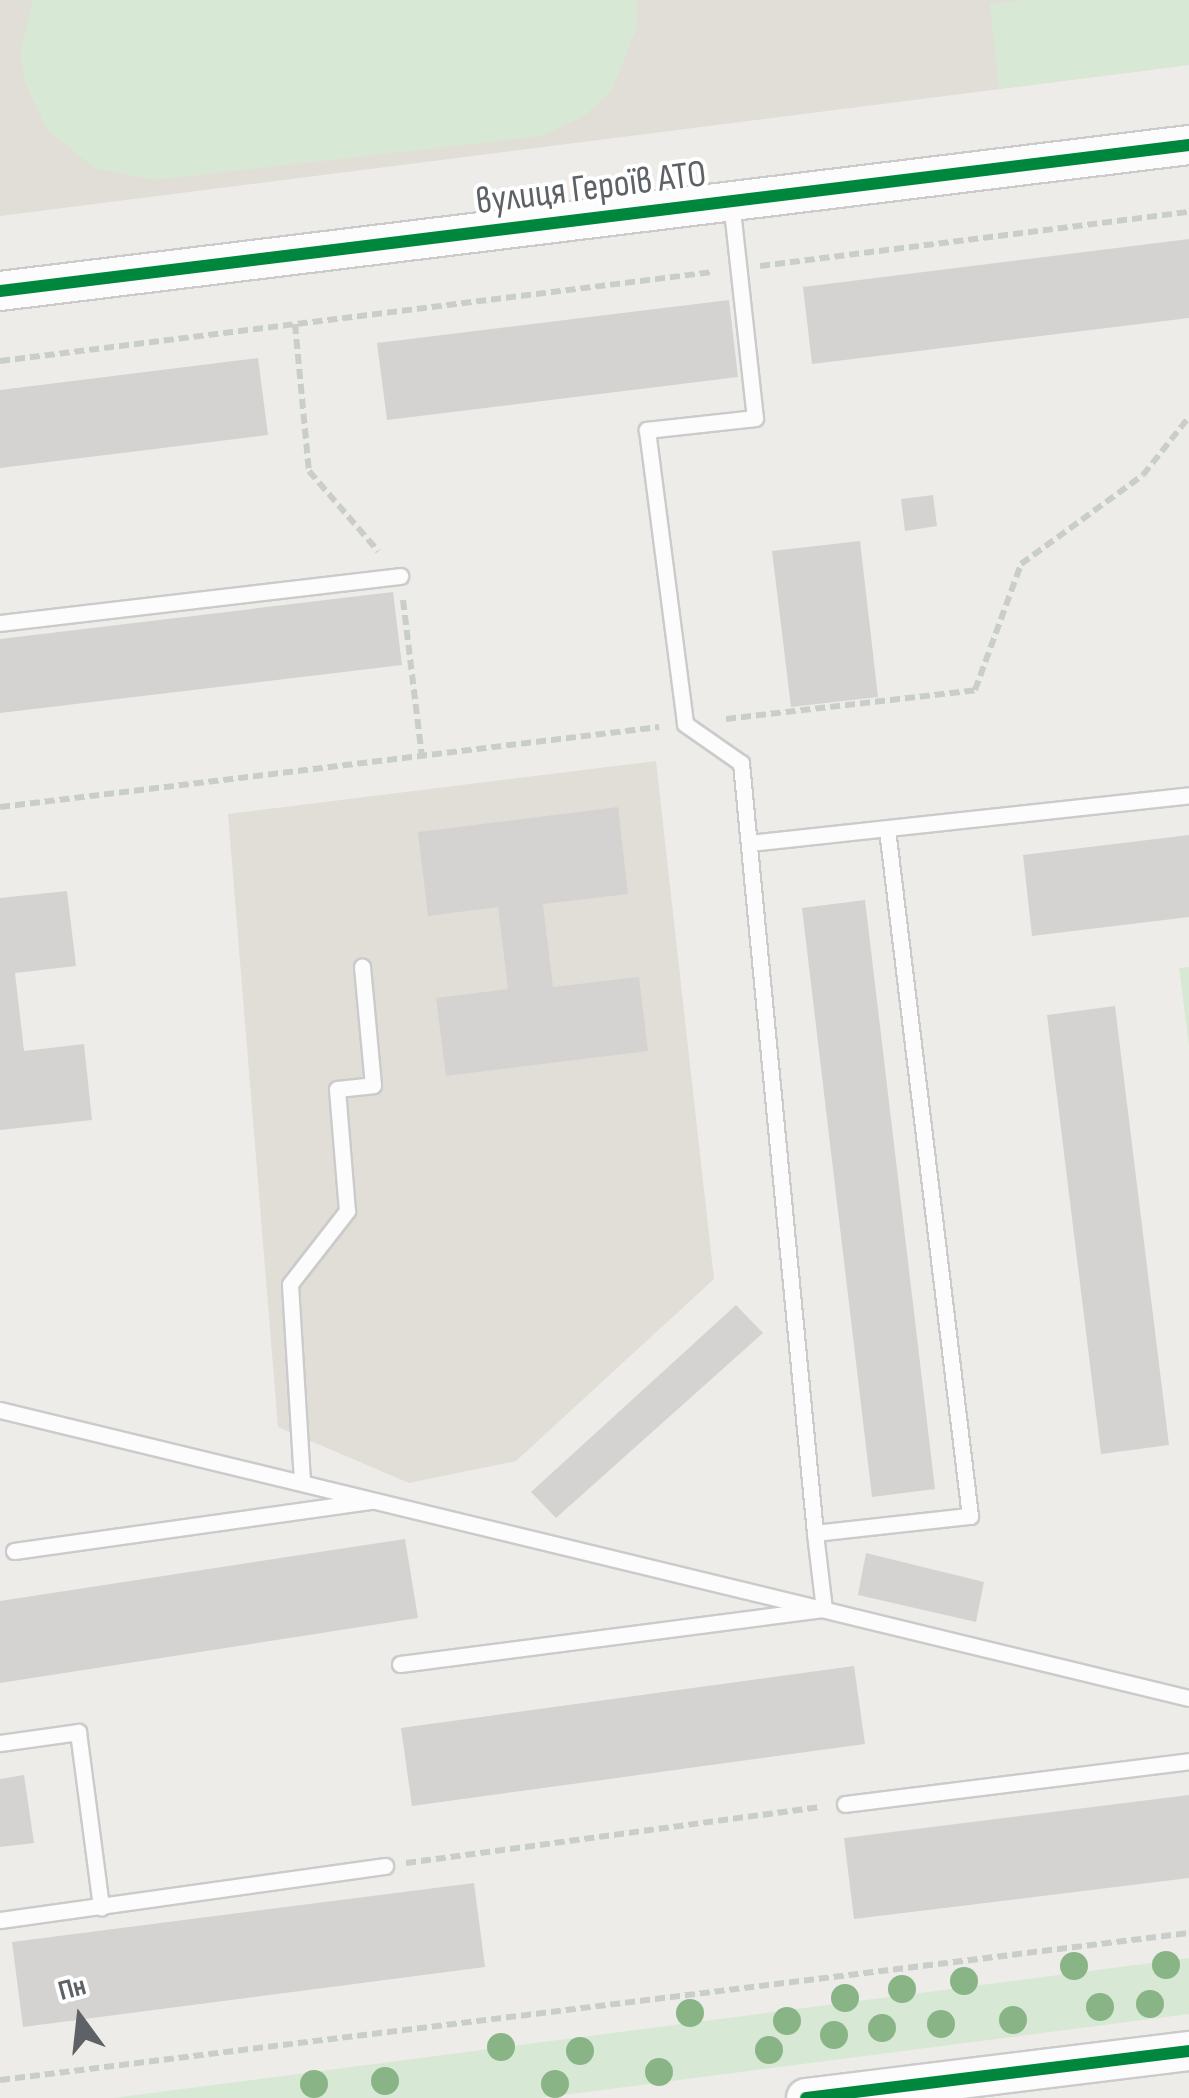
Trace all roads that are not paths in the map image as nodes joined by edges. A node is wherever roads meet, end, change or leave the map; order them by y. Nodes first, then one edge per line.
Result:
1 (1189, 145) edge
2 (731, 201) junction
3 (0, 291) edge
4 (400, 576) road end
5 (0, 623) edge
6 (1189, 795) edge
7 (887, 828) junction
8 (750, 843) junction
9 (362, 966) dead end
10 (0, 1410) edge
11 (302, 1481) junction
12 (381, 1500) junction
13 (816, 1533) junction
14 (14, 1551) dead end
15 (824, 1609) junction
16 (400, 1664) dead end
17 (1189, 1698) edge
18 (0, 1742) edge
19 (1189, 1762) edge
20 (844, 1804) road end
21 (385, 1866) road end
22 (102, 1907) junction
23 (0, 1920) edge
24 (1189, 2051) edge
25 (806, 2098) edge

1 - 2 street, вулиця Героїв АТО
2 - 3 street, вулиця Героїв АТО
2 - 8 lane
4 - 5 lane
6 - 7 lane
7 - 8 lane
7 - 13 lane
8 - 13 lane
9 - 11 lane
10 - 11 lane
11 - 12 lane
12 - 14 lane
12 - 15 lane
13 - 15 lane
15 - 16 lane
15 - 17 lane
18 - 22 lane
19 - 20 lane
21 - 22 lane
22 - 23 lane
24 - 25 street

